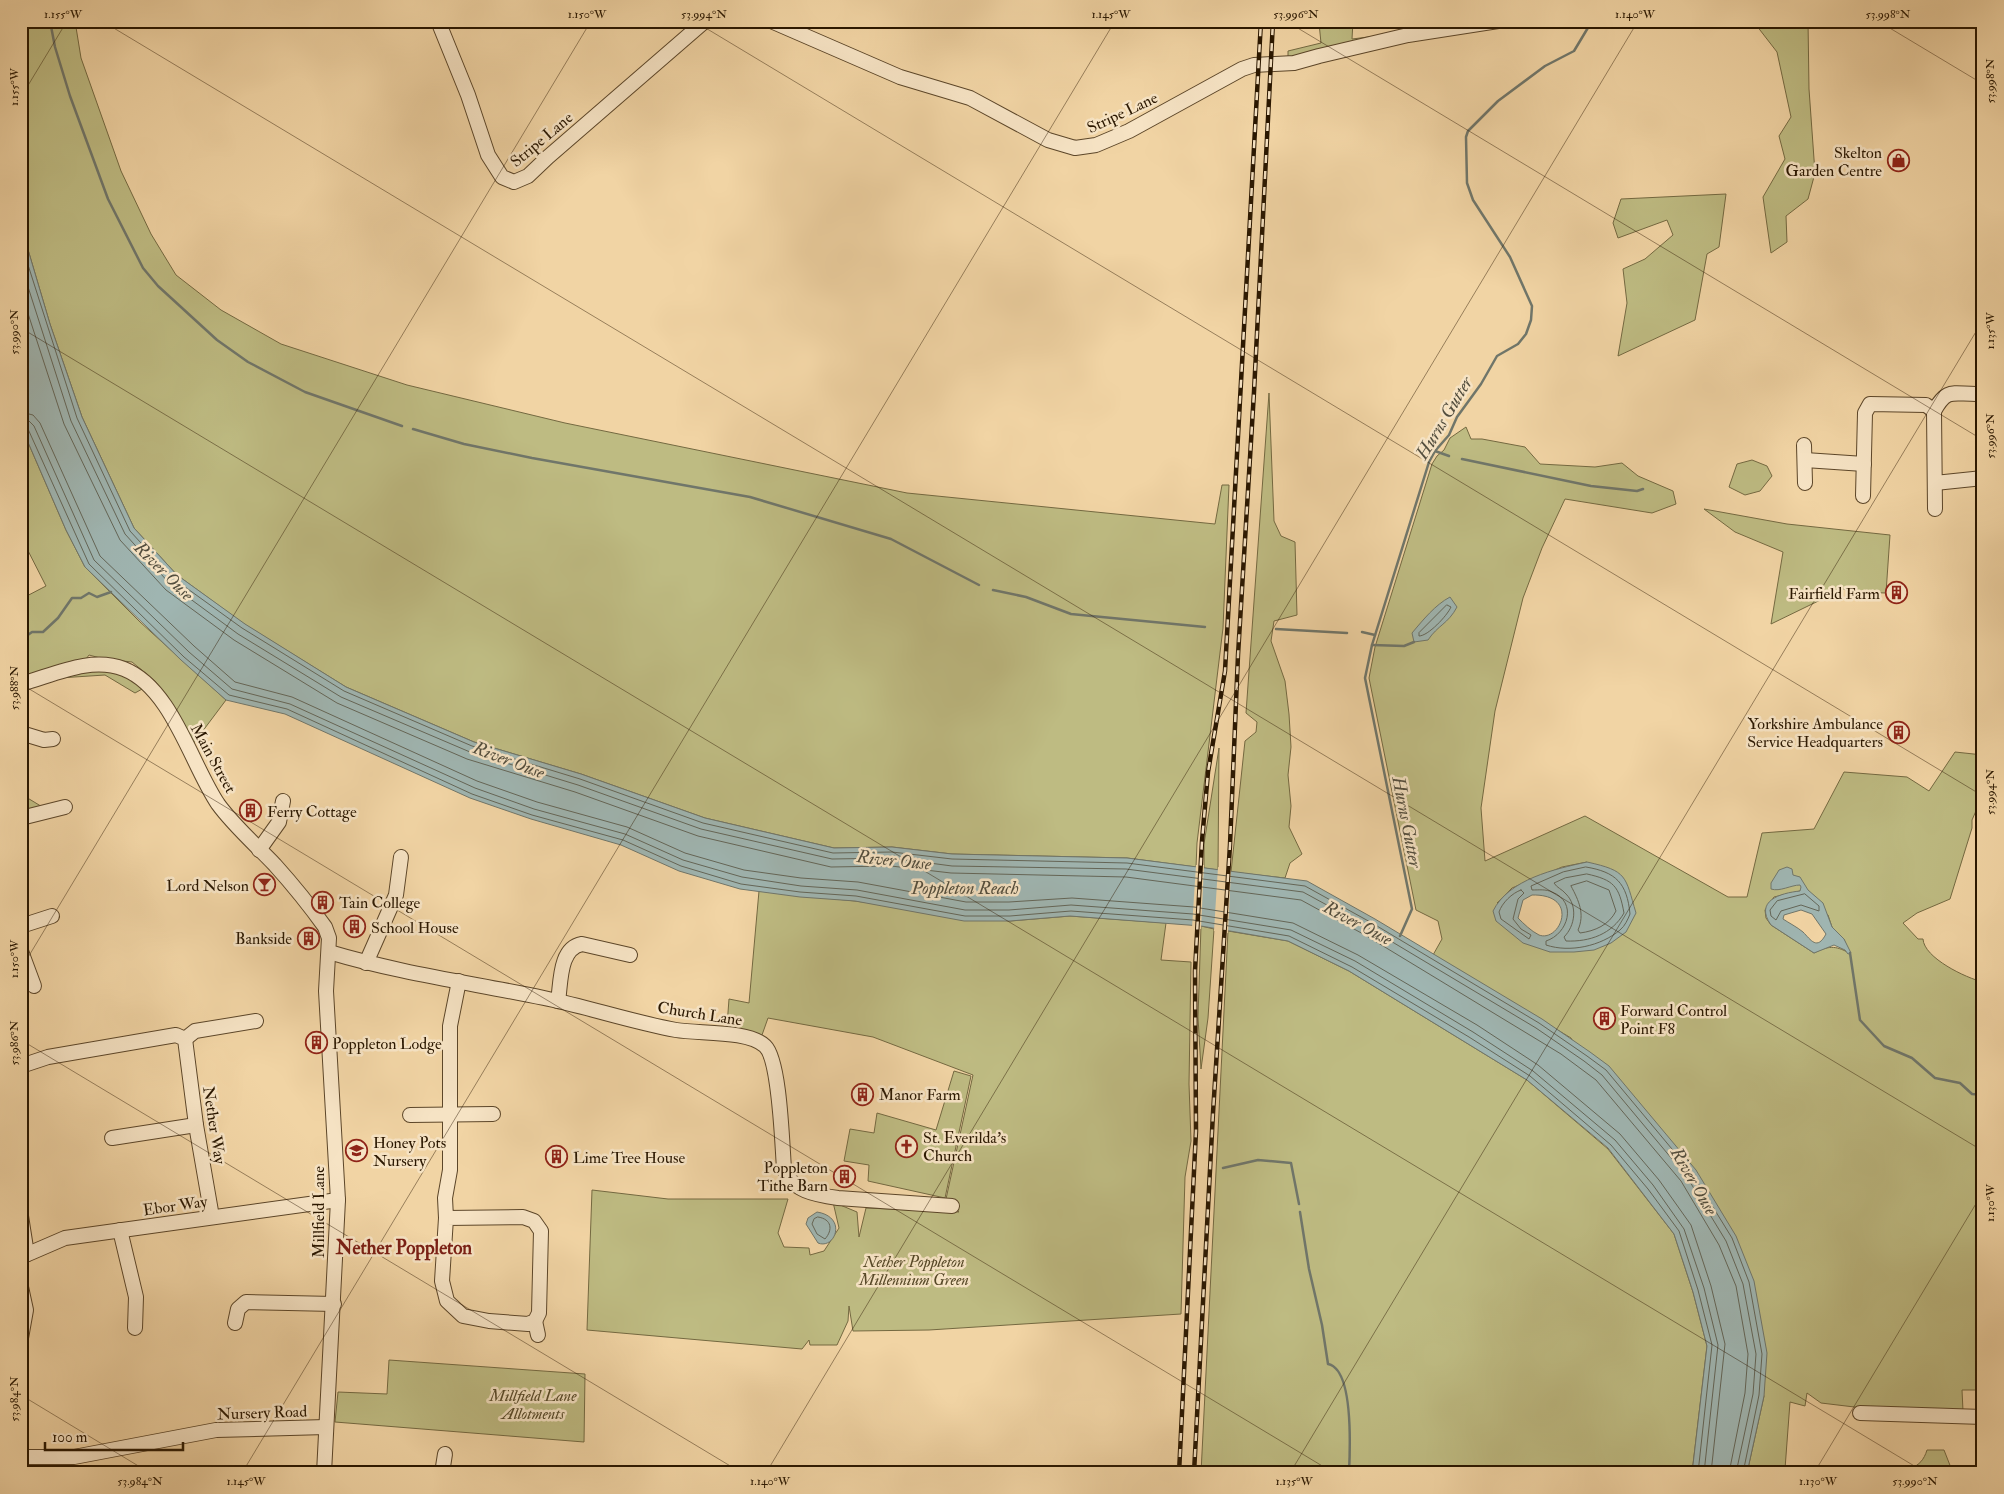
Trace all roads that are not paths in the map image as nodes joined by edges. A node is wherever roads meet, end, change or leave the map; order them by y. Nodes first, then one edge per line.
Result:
1 (438, 21) edge
2 (704, 21) edge
3 (771, 21) edge
4 (1498, 21) edge
5 (1976, 394) dead end
6 (1934, 411) junction
7 (1804, 444) dead end
8 (1805, 460) junction
9 (1864, 464) junction
10 (1983, 478) edge
11 (1935, 483) junction
12 (1805, 484) dead end
13 (1863, 496) dead end
14 (1935, 509) dead end
15 (21, 684) edge
16 (21, 733) edge
17 (53, 739) dead end
18 (283, 801) dead end
19 (65, 807) dead end
20 (21, 818) edge
21 (259, 850) junction
22 (402, 857) dead end
23 (52, 916) dead end
24 (21, 926) edge
25 (21, 951) edge
26 (329, 952) junction
27 (630, 954) dead end
28 (366, 963) junction
29 (459, 980) junction
30 (34, 986) dead end
31 (558, 1001) junction
32 (256, 1021) dead end
33 (185, 1039) junction
34 (21, 1066) edge
35 (493, 1114) dead end
36 (410, 1115) dead end
37 (451, 1115) junction
38 (196, 1125) junction
39 (112, 1138) dead end
40 (338, 1200) junction
41 (952, 1206) dead end
42 (21, 1216) edge
43 (212, 1217) junction
44 (446, 1218) junction
45 (120, 1230) junction
46 (24, 1255) edge
47 (21, 1286) edge
48 (334, 1304) junction
49 (235, 1323) dead end
50 (135, 1328) dead end
51 (21, 1338) edge
52 (1860, 1413) dead end
53 (1983, 1417) edge
54 (326, 1428) junction
55 (445, 1454) dead end
56 (21, 1458) edge
57 (324, 1473) edge
58 (442, 1473) edge

1 - 2 street, Stripe Lane
3 - 4 street, Stripe Lane
5 - 6 street
6 - 9 street
6 - 11 street
7 - 8 street
8 - 9 street
8 - 12 street
9 - 13 street
10 - 11 street
11 - 14 street
15 - 21 street, Main Street
16 - 17 street
18 - 21 street
19 - 20 street
21 - 26 street, Main Street
22 - 28 street
23 - 24 street
25 - 30 street
26 - 28 street, Church Lane
26 - 40 street, Millfield Lane
27 - 31 street
28 - 29 street, Church Lane
29 - 31 street, Church Lane
29 - 37 street
31 - 41 street, Church Lane
32 - 33 street
33 - 34 street
33 - 38 street, Nether Way
35 - 37 street
36 - 37 street
37 - 44 street
38 - 39 street
38 - 43 street, Nether Way
40 - 43 street, Ebor Way
40 - 48 street, Millfield Lane
42 - 46 street
43 - 45 street, Ebor Way
44 - 44 street
45 - 46 street, Ebor Way
45 - 50 street
47 - 51 street
48 - 49 street
48 - 54 street, Millfield Lane
52 - 53 street
54 - 56 street, Nursery Road
54 - 57 street, Millfield Lane
55 - 58 street

